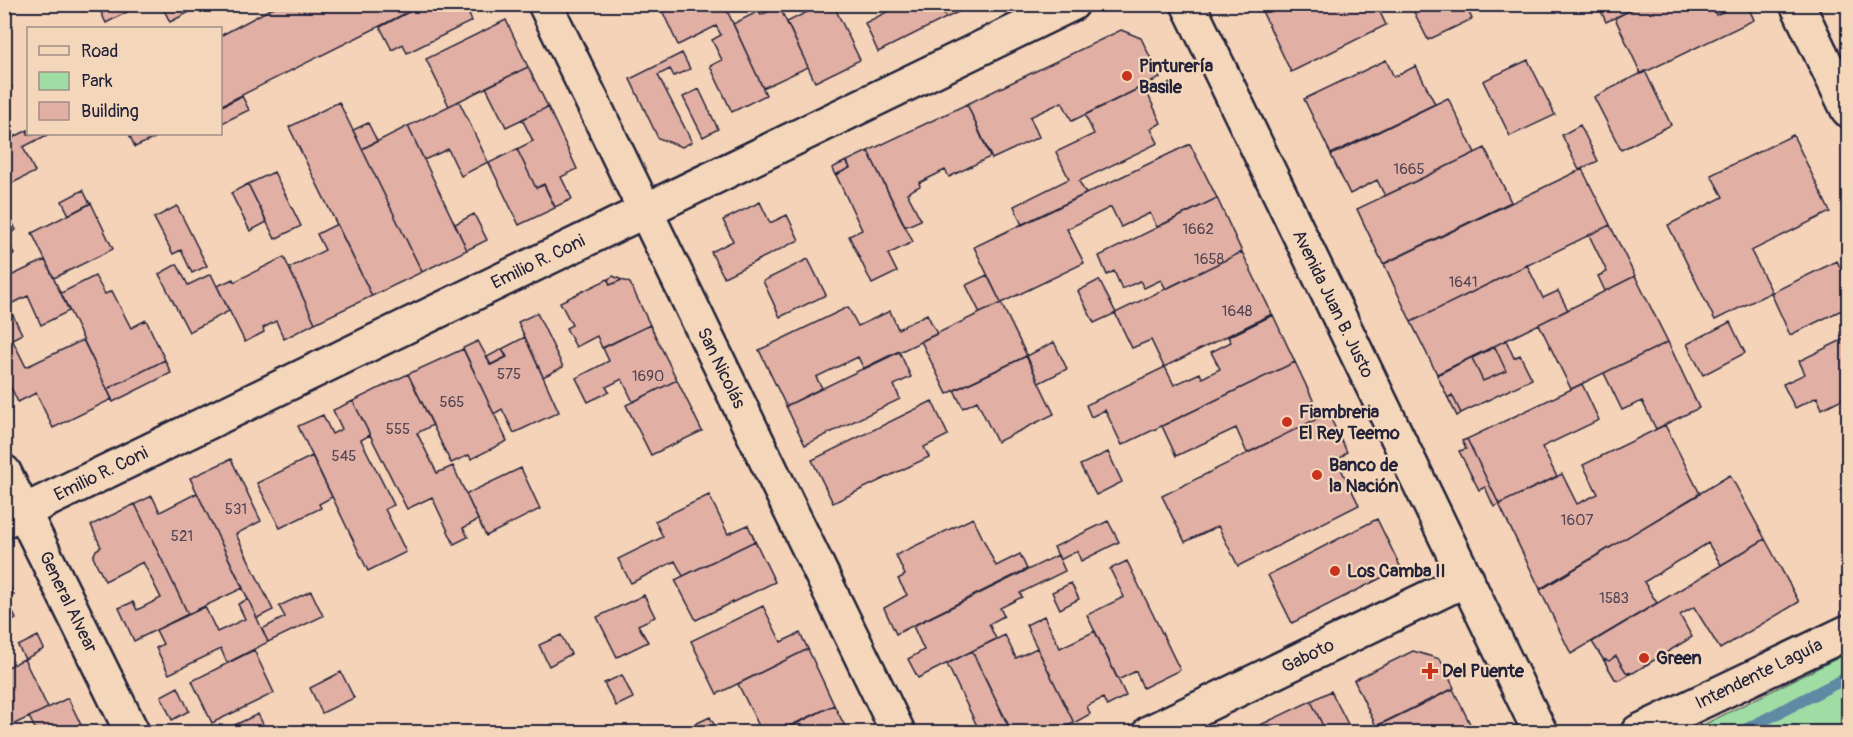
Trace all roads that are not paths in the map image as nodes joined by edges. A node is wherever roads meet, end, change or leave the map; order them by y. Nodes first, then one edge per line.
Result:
1 (545, 4) edge
2 (1072, 4) edge
3 (1188, 4) edge
4 (1797, 4) edge
5 (1848, 110) edge
6 (645, 210) junction
7 (4, 472) edge
8 (14, 516) edge
9 (1467, 579) junction
10 (1848, 632) edge
11 (132, 732) edge
12 (898, 732) edge
13 (1150, 732) edge
14 (1540, 732) edge
15 (1638, 732) edge

1 - 6 street, San Nicolás
2 - 6 street, Emilio R. Coni
3 - 9 street, Avenida Juan B. Justo
4 - 5 street
6 - 8 street, Emilio R. Coni
6 - 12 street, San Nicolás
7 - 8 street, General Alvear
8 - 11 street, General Alvear
9 - 13 street, Gaboto
9 - 14 street, Avenida Juan B. Justo
10 - 15 street, Intendente Laguía

